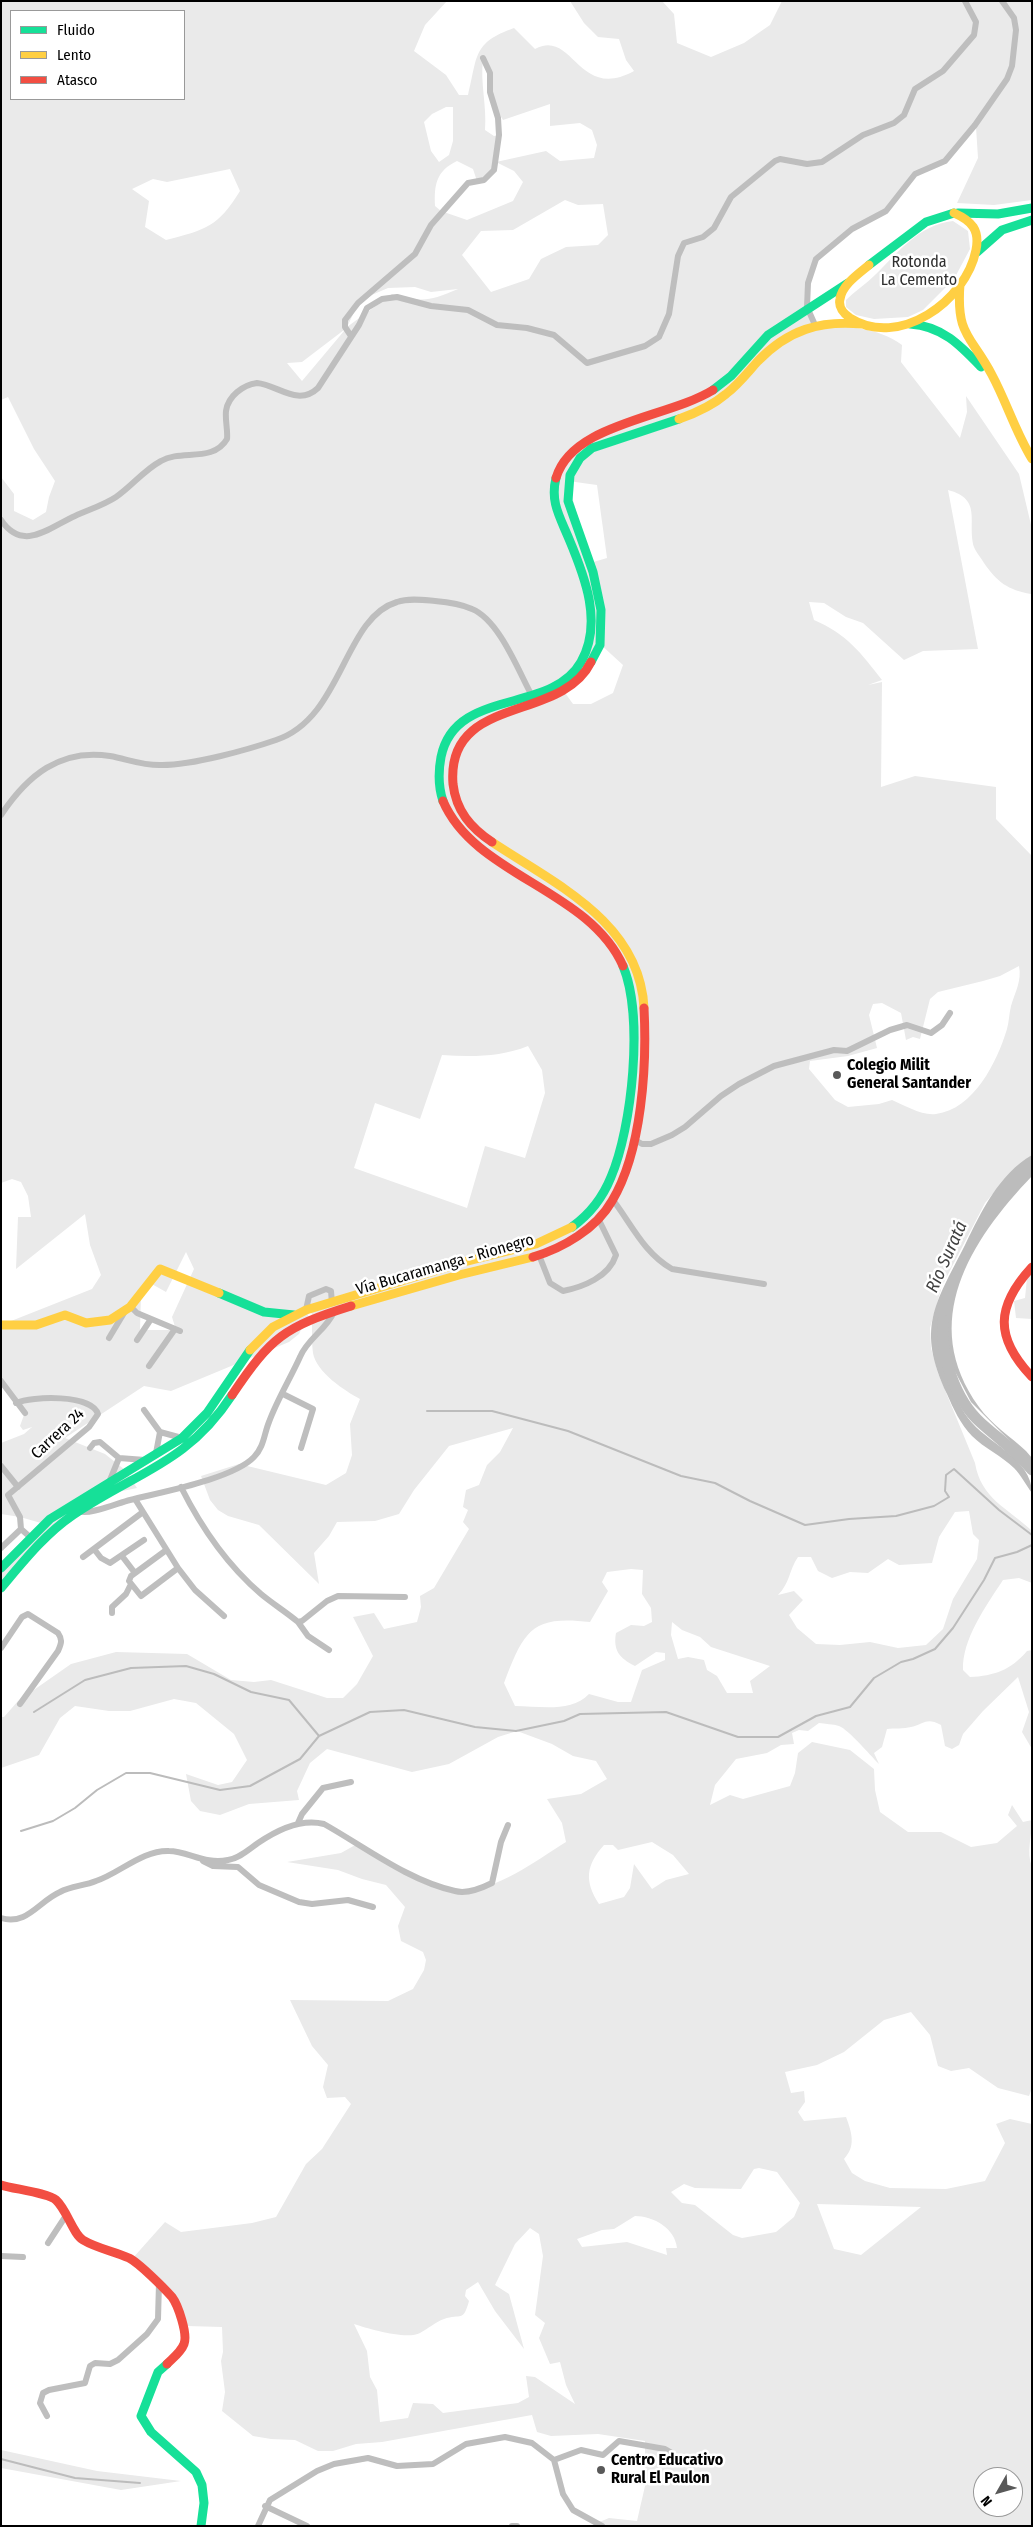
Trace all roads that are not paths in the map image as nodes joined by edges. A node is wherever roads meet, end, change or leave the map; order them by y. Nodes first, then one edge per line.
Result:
1 (965, 1) edge
2 (1002, 1) edge
3 (483, 58) dead end
4 (1030, 208) edge
5 (954, 213) junction
6 (1032, 220) edge
7 (977, 252) junction
8 (848, 283) junction
9 (960, 284) junction
10 (807, 307) junction
11 (862, 324) junction
12 (815, 325) junction
13 (904, 325) junction
14 (351, 336) junction
15 (1005, 405) junction
16 (1032, 459) edge
17 (1, 520) edge
18 (531, 694) junction
19 (1, 815) edge
20 (950, 1013) dead end
21 (634, 1140) junction
22 (613, 1200) junction
23 (598, 1218) junction
24 (539, 1255) junction
25 (1032, 1267) edge
26 (764, 1284) dead end
27 (129, 1308) junction
28 (332, 1308) junction
29 (306, 1310) junction
30 (264, 1312) junction
31 (294, 1315) junction
32 (151, 1319) junction
33 (1, 1326) edge
34 (273, 1327) junction
35 (110, 1338) dead end
36 (137, 1340) dead end
37 (149, 1366) dead end
38 (1032, 1377) edge
39 (1, 1381) edge
40 (283, 1394) junction
41 (16, 1403) junction
42 (144, 1410) dead end
43 (25, 1412) dead end
44 (160, 1432) junction
45 (182, 1438) junction
46 (90, 1448) dead end
47 (301, 1448) dead end
48 (155, 1455) junction
49 (119, 1458) junction
50 (146, 1460) junction
51 (1, 1466) edge
52 (110, 1481) junction
53 (18, 1487) junction
54 (182, 1487) junction
55 (135, 1499) junction
56 (79, 1511) junction
57 (143, 1512) junction
58 (22, 1529) junction
59 (30, 1537) junction
60 (144, 1540) dead end
61 (1, 1548) edge
62 (94, 1549) junction
63 (165, 1551) junction
64 (122, 1556) junction
65 (83, 1557) dead end
66 (1, 1568) edge
67 (178, 1568) junction
68 (135, 1573) junction
69 (131, 1584) junction
70 (1, 1588) edge
71 (405, 1597) dead end
72 (112, 1613) dead end
73 (224, 1616) dead end
74 (298, 1622) junction
75 (1, 1648) edge
76 (329, 1650) dead end
77 (20, 1704) dead end
78 (351, 1782) dead end
79 (298, 1823) junction
80 (508, 1825) dead end
81 (202, 1860) junction
82 (373, 1907) dead end
83 (1, 1918) edge
84 (1, 2185) edge
85 (67, 2214) junction
86 (48, 2243) dead end
87 (1, 2256) edge
88 (23, 2257) dead end
89 (159, 2283) junction
90 (48, 2416) dead end
91 (672, 2453) dead end
92 (554, 2460) junction
93 (266, 2506) junction
94 (201, 2526) edge
95 (258, 2526) edge
96 (307, 2526) edge
97 (512, 2526) edge
98 (517, 2526) edge
99 (602, 2526) edge

1 - 14 street
2 - 10 street
3 - 14 street
4 - 5 main road
5 - 7 main road
5 - 8 main road
6 - 7 main road
7 - 9 main road
8 - 10 main road, Vía Bucaramanga - Rionegro
8 - 11 main road
9 - 13 main road
9 - 15 main road
10 - 12 street
10 - 18 main road, Vía Bucaramanga - Rionegro
11 - 12 main road, Vía Bucaramanga - Rionegro
11 - 13 main road
12 - 21 main road, Vía Bucaramanga - Rionegro
13 - 15 main road
14 - 17 street
15 - 16 main road
18 - 19 street
18 - 28 main road, Vía Bucaramanga - Rionegro
20 - 21 street
21 - 22 main road, Vía Bucaramanga - Rionegro
22 - 23 main road, Vía Bucaramanga - Rionegro
22 - 26 street
23 - 24 main road, Vía Bucaramanga - Rionegro
23 - 24 street
24 - 28 main road, Vía Bucaramanga - Rionegro
25 - 38 main road
27 - 30 main road
27 - 32 street
27 - 33 main road
27 - 35 street
28 - 29 main road, Vía Bucaramanga - Rionegro
28 - 29 street
28 - 40 street
28 - 56 main road, Vía Bucaramanga - Rionegro
29 - 31 main road, Vía Bucaramanga - Rionegro
30 - 31 main road
30 - 34 main road
31 - 34 main road, Vía Bucaramanga - Rionegro
32 - 36 street
32 - 37 street
34 - 45 main road, Vía Bucaramanga - Rionegro
39 - 41 street
40 - 47 street
40 - 54 street
41 - 43 street
41 - 53 street, Carrera 24
42 - 44 street
44 - 45 street
44 - 48 street
45 - 48 main road, Vía Bucaramanga - Rionegro
46 - 49 street
48 - 50 main road, Vía Bucaramanga - Rionegro
49 - 50 street
49 - 52 street
50 - 52 main road, Vía Bucaramanga - Rionegro
51 - 53 street
52 - 59 main road, Vía Bucaramanga - Rionegro
53 - 58 street, Carrera 24
54 - 55 street
54 - 74 street
55 - 56 street
55 - 57 street
56 - 70 main road, Vía Bucaramanga - Rionegro
57 - 62 street
57 - 63 street
58 - 59 street
58 - 61 street
59 - 66 main road, Vía Bucaramanga - Rionegro
60 - 64 street
62 - 64 street
62 - 65 street
63 - 67 street
63 - 68 street
64 - 68 street
67 - 69 street
67 - 73 street
68 - 69 street
69 - 72 street
71 - 74 street
74 - 76 street
75 - 77 street
78 - 79 street
79 - 80 street
79 - 81 street
81 - 82 street
81 - 83 street
84 - 85 main road
85 - 86 street
85 - 89 main road
87 - 88 street
89 - 90 street
89 - 94 main road
91 - 92 street
92 - 93 street
92 - 99 street
93 - 95 street
93 - 96 street
97 - 98 street

